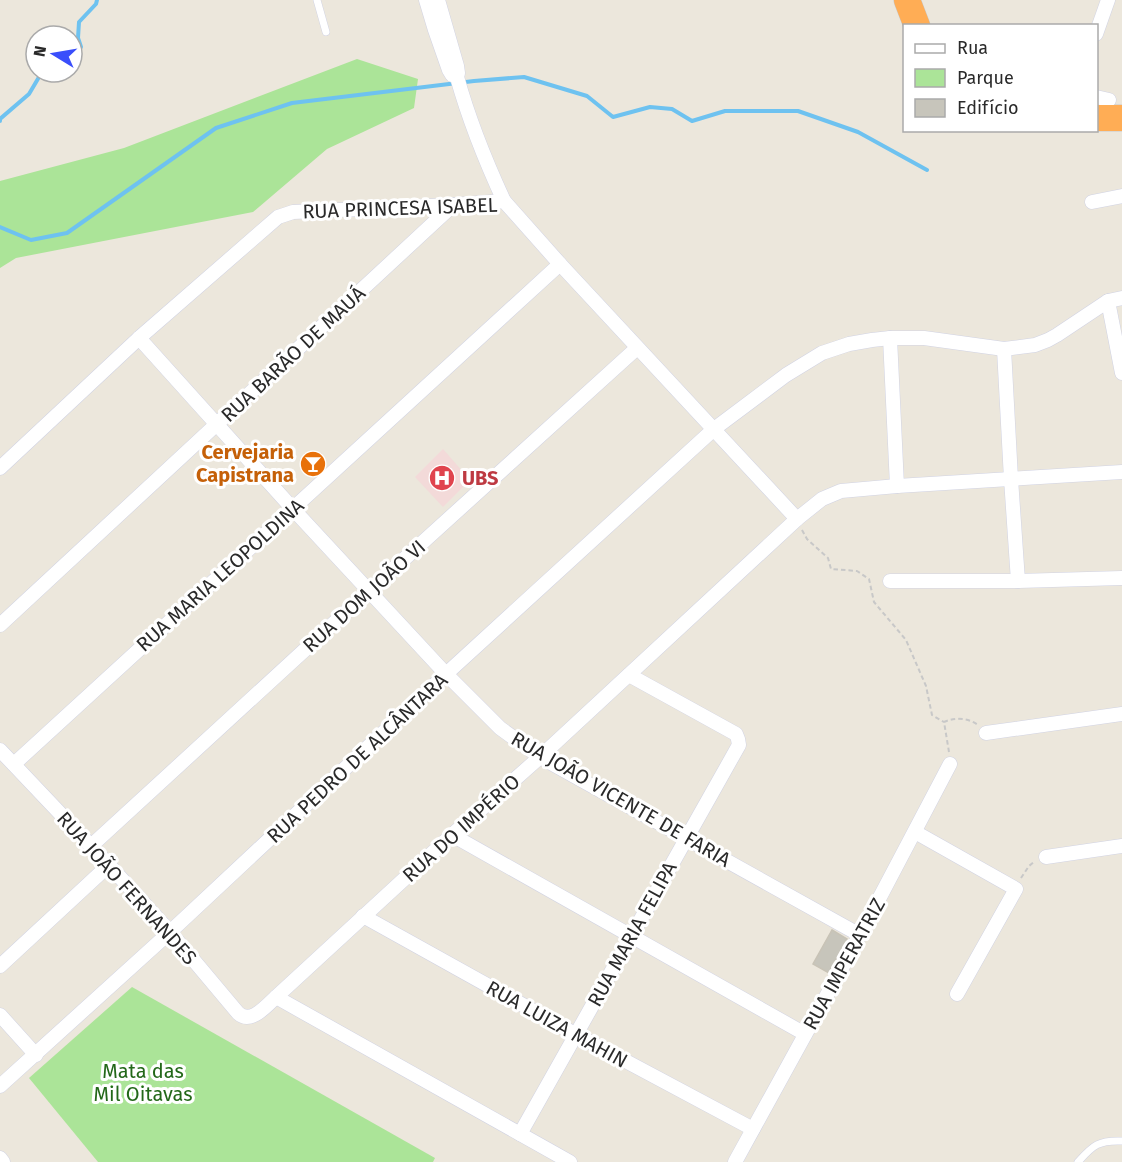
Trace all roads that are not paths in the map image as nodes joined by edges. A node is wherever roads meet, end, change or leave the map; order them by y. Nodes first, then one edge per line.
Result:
1 (317, 0) edge
2 (426, 0) edge
3 (438, 0) edge
4 (907, 0) edge
5 (1108, 0) edge
6 (916, 24) edge
7 (1098, 28) edge
8 (326, 32) dead end
9 (459, 83) junction
10 (1122, 196) edge
11 (504, 201) junction
12 (1092, 202) dead end
13 (453, 205) junction
14 (560, 264) junction
15 (1115, 299) edge
16 (139, 338) junction
17 (890, 338) junction
18 (638, 348) junction
19 (1004, 349) junction
20 (1122, 373) edge
21 (217, 424) junction
22 (714, 429) junction
23 (0, 468) edge
24 (1122, 472) edge
25 (1011, 479) junction
26 (897, 486) junction
27 (293, 509) junction
28 (797, 519) junction
29 (1122, 578) edge
30 (1018, 580) junction
31 (890, 581) dead end
32 (370, 591) junction
33 (0, 625) edge
34 (446, 674) junction
35 (629, 675) junction
36 (1122, 714) edge
37 (986, 733) road end
38 (0, 750) edge
39 (540, 757) junction
40 (14, 764) junction
41 (950, 764) road end
42 (915, 832) junction
43 (452, 835) junction
44 (686, 838) junction
45 (91, 846) junction
46 (1122, 846) edge
47 (1046, 857) road end
48 (109, 865) junction
49 (363, 916) junction
50 (170, 932) junction
51 (860, 935) junction
52 (631, 936) junction
53 (0, 966) edge
54 (957, 994) dead end
55 (276, 997) junction
56 (256, 1014) joint
57 (0, 1015) edge
58 (805, 1034) junction
59 (575, 1035) junction
60 (36, 1055) junction
61 (0, 1086) edge
62 (753, 1129) junction
63 (520, 1134) junction
64 (1122, 1141) edge
65 (0, 1158) edge
66 (3, 1162) edge
67 (570, 1162) edge
68 (735, 1162) edge
69 (1078, 1162) edge

1 - 8 lane
2 - 9 street
3 - 9 street
4 - 6 highway
5 - 7 street
9 - 11 street
10 - 12 street
11 - 13 street, RUA PRINCESA ISABEL
11 - 14 street, RUA PRINCESA ISABEL
13 - 16 street, RUA PRINCESA ISABEL
13 - 21 street, RUA BARÃO DE MAUÁ
14 - 18 street, RUA PRINCESA ISABEL
14 - 27 street, RUA MARIA LEOPOLDINA
15 - 19 street, RUA PEDRO DE ALCÂNTARA
15 - 20 street
16 - 21 street, RUA JOÃO VICENTE DE FARIA
16 - 23 street, RUA PRINCESA ISABEL
17 - 19 street, RUA PEDRO DE ALCÂNTARA
17 - 22 street, RUA PEDRO DE ALCÂNTARA
17 - 26 street
18 - 22 street, RUA PRINCESA ISABEL
18 - 32 street, RUA DOM JOÃO VI
19 - 25 street
21 - 27 street, RUA JOÃO VICENTE DE FARIA
21 - 33 street, RUA BARÃO DE MAUÁ
22 - 28 street, RUA PRINCESA ISABEL
22 - 34 street, RUA PEDRO DE ALCÂNTARA
24 - 25 street, RUA DO IMPÉRIO
25 - 26 street, RUA DO IMPÉRIO
25 - 30 street
26 - 28 street, RUA DO IMPÉRIO
27 - 32 street, RUA JOÃO VICENTE DE FARIA
27 - 40 street, RUA MARIA LEOPOLDINA
28 - 35 street, RUA DO IMPÉRIO
29 - 30 street
30 - 31 street
32 - 34 street, RUA JOÃO VICENTE DE FARIA
32 - 45 street, RUA DOM JOÃO VI
34 - 39 street, RUA JOÃO VICENTE DE FARIA
34 - 50 street, RUA PEDRO DE ALCÂNTARA
35 - 39 street, RUA DO IMPÉRIO
35 - 44 street, RUA MARIA FELIPA
36 - 37 street
38 - 40 street, RUA JOÃO FERNANDES
39 - 43 street, RUA DO IMPÉRIO
39 - 44 street, RUA JOÃO VICENTE DE FARIA
40 - 45 street, RUA JOÃO FERNANDES
41 - 42 street, RUA IMPERATRIZ
42 - 51 street, RUA IMPERATRIZ
42 - 54 street
43 - 49 street, RUA DO IMPÉRIO
43 - 52 street
44 - 51 street, RUA JOÃO VICENTE DE FARIA
44 - 52 street, RUA MARIA FELIPA
45 - 48 street, RUA JOÃO FERNANDES
46 - 47 street
48 - 50 street, RUA JOÃO FERNANDES
48 - 53 street
49 - 55 street, RUA DO IMPÉRIO
49 - 59 street, RUA LUIZA MAHIN
50 - 56 street, RUA JOÃO FERNANDES
50 - 60 street, RUA PEDRO DE ALCÂNTARA
51 - 58 street, RUA IMPERATRIZ
52 - 58 street
52 - 59 street, RUA MARIA FELIPA
55 - 56 street, RUA DO IMPÉRIO
55 - 63 street
57 - 60 street
58 - 62 street, RUA IMPERATRIZ
59 - 62 street, RUA LUIZA MAHIN
59 - 63 street, RUA MARIA FELIPA
60 - 61 street, RUA PEDRO DE ALCÂNTARA
62 - 68 street, RUA IMPERATRIZ
63 - 67 street
64 - 69 lane
65 - 66 street

